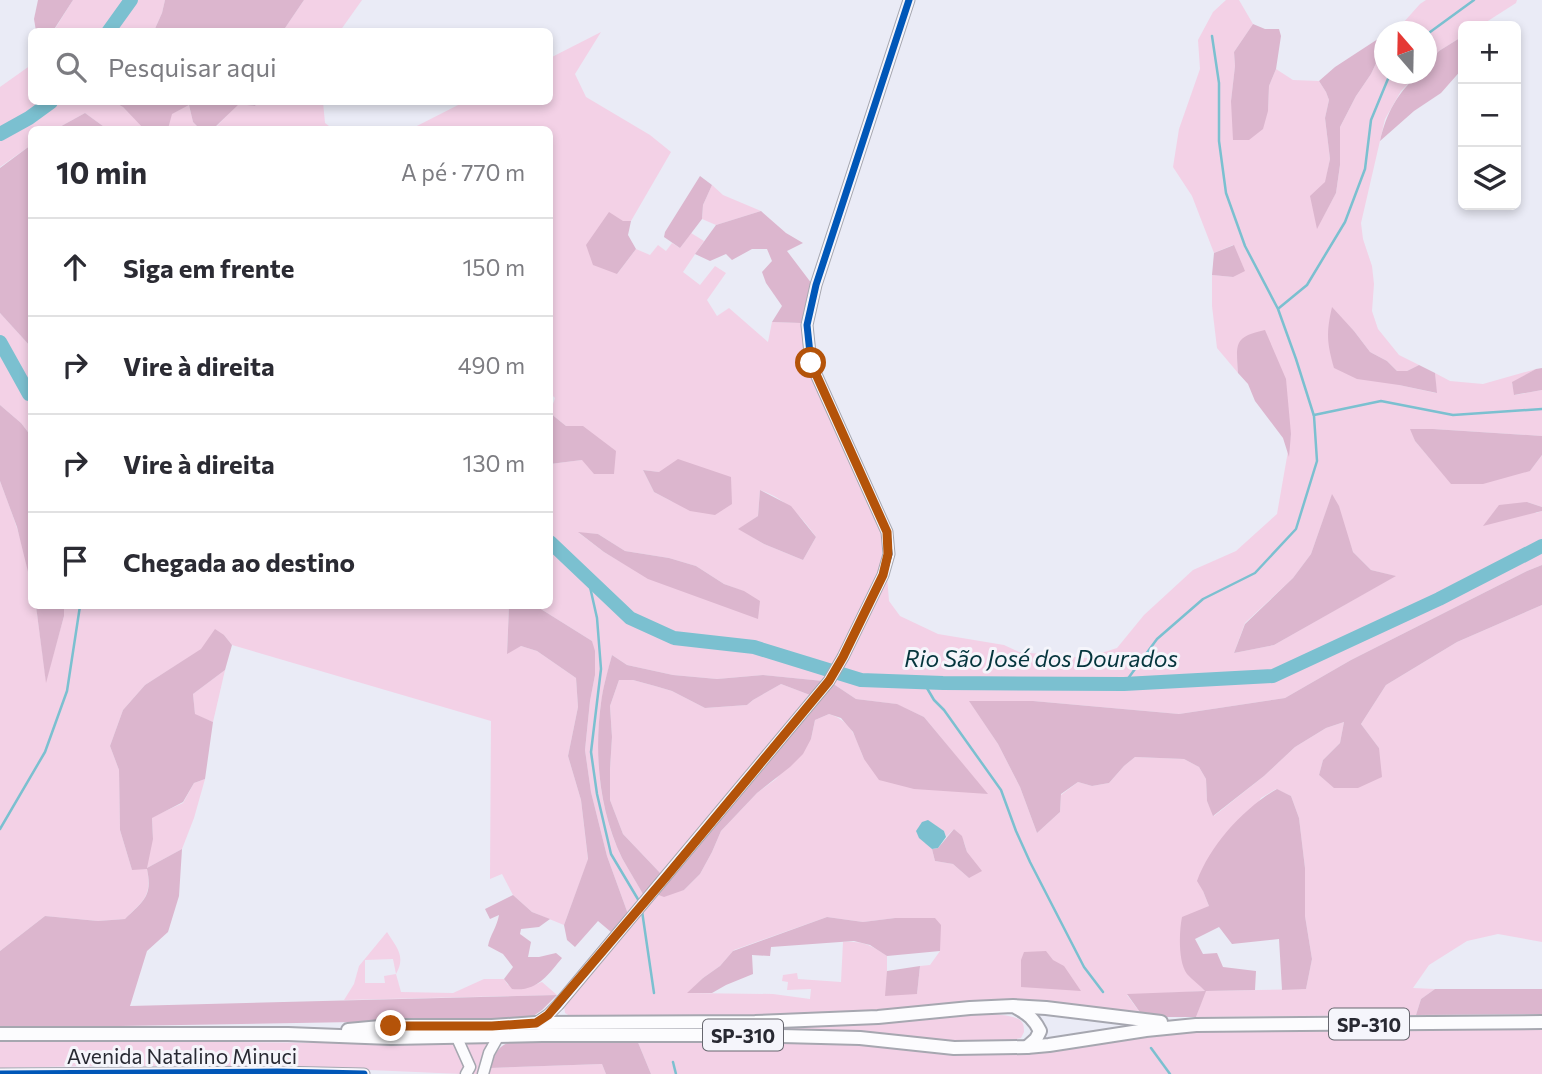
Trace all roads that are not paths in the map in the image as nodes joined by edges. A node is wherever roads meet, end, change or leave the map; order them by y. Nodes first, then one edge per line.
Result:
1 (909, 0) edge
2 (558, 1005) junction
3 (1013, 1006) junction
4 (1542, 1022) edge
5 (536, 1023) junction
6 (572, 1023) junction
7 (1196, 1025) junction
8 (0, 1034) edge
9 (288, 1034) junction
10 (498, 1037) junction
11 (457, 1038) junction
12 (1027, 1047) junction
13 (0, 1074) edge
14 (223, 1074) edge
15 (364, 1074) edge
16 (466, 1074) edge
17 (483, 1074) edge

1 - 2 street
2 - 5 street
2 - 6 street
3 - 6 main road, SP-310
3 - 7 main road, SP-310
3 - 12 main road
4 - 7 main road, SP-310
5 - 6 main road, SP-310
5 - 9 main road, SP-310
7 - 12 main road, SP-310
8 - 9 main road, SP-310
9 - 11 main road, SP-310
10 - 11 main road, SP-310
10 - 12 main road, SP-310
10 - 17 street
11 - 16 street
13 - 14 street, Avenida Natalino Minuci
14 - 15 street, Avenida Natalino Minuci

